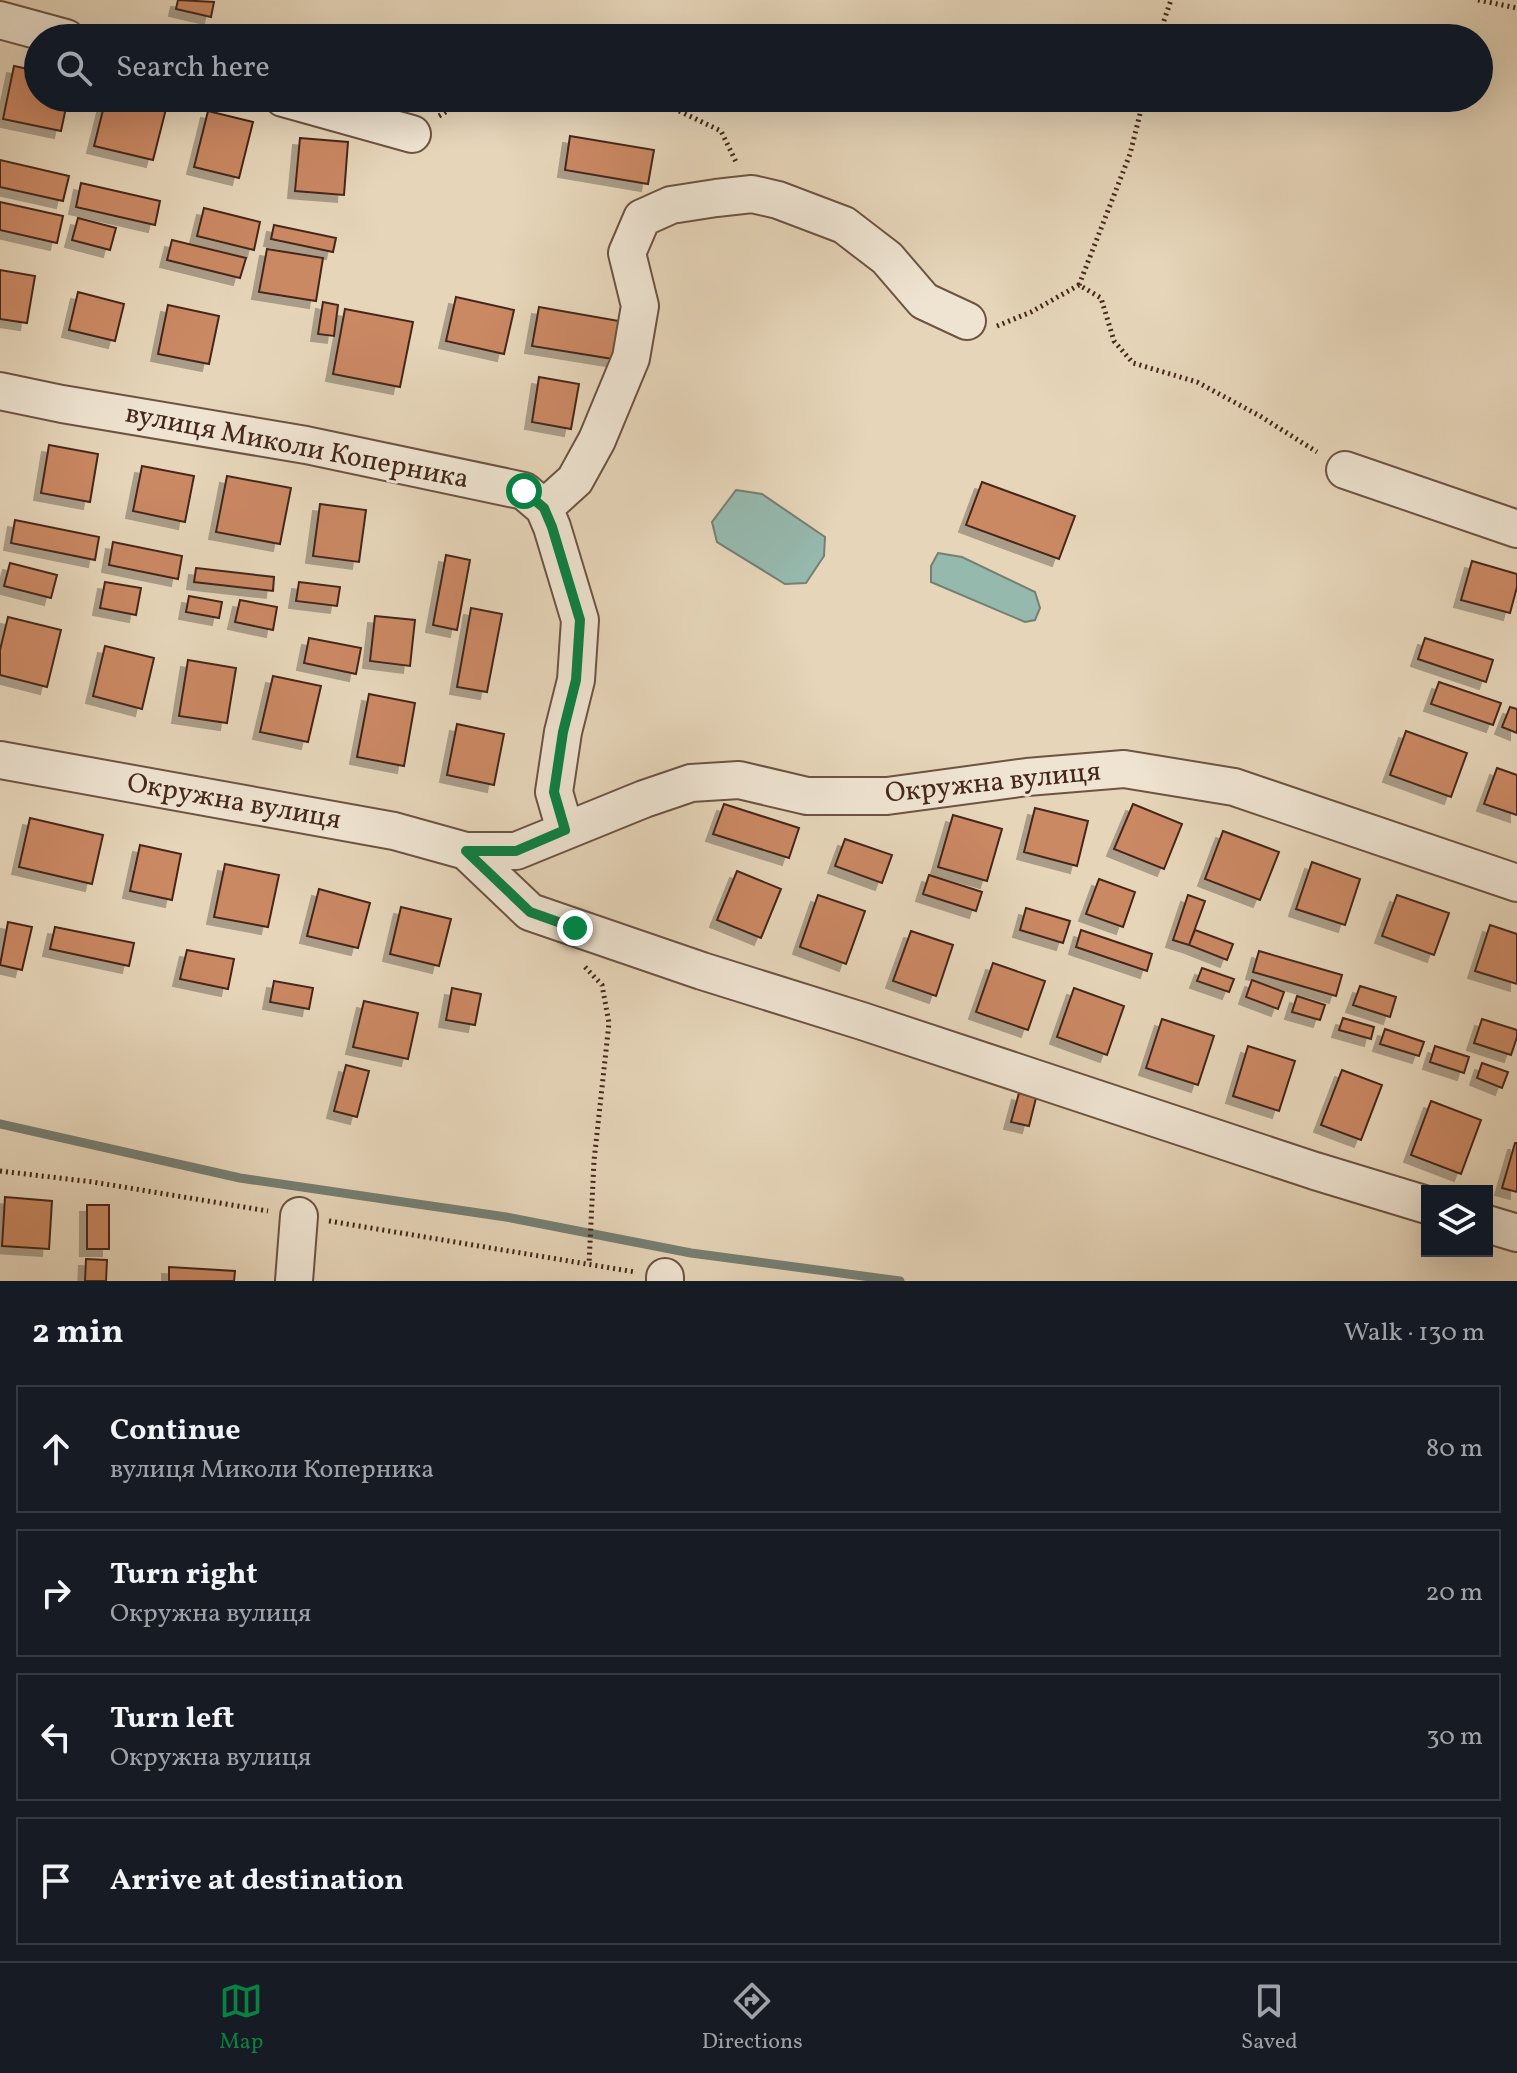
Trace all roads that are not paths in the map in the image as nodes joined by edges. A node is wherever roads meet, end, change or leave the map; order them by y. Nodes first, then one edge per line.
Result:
1 (0, 20) edge
2 (24, 27) edge
3 (333, 112) edge
4 (412, 134) dead end
5 (967, 321) road end
6 (0, 391) edge
7 (1345, 470) road end
8 (544, 508) junction
9 (1517, 529) edge
10 (0, 760) edge
11 (565, 830) junction
12 (466, 851) junction
13 (1517, 883) edge
14 (1421, 1203) edge
15 (299, 1216) road end
16 (1493, 1226) edge
17 (1517, 1233) edge
18 (294, 1281) edge

1 - 2 street
3 - 4 street
5 - 8 street
6 - 8 street, вулиця Миколи Коперника
7 - 9 street
8 - 11 street
10 - 12 street, Окружна вулиця
11 - 12 street, Окружна вулиця
11 - 13 street, Окружна вулиця
12 - 14 street, Окружна вулиця
15 - 18 street
16 - 17 street

